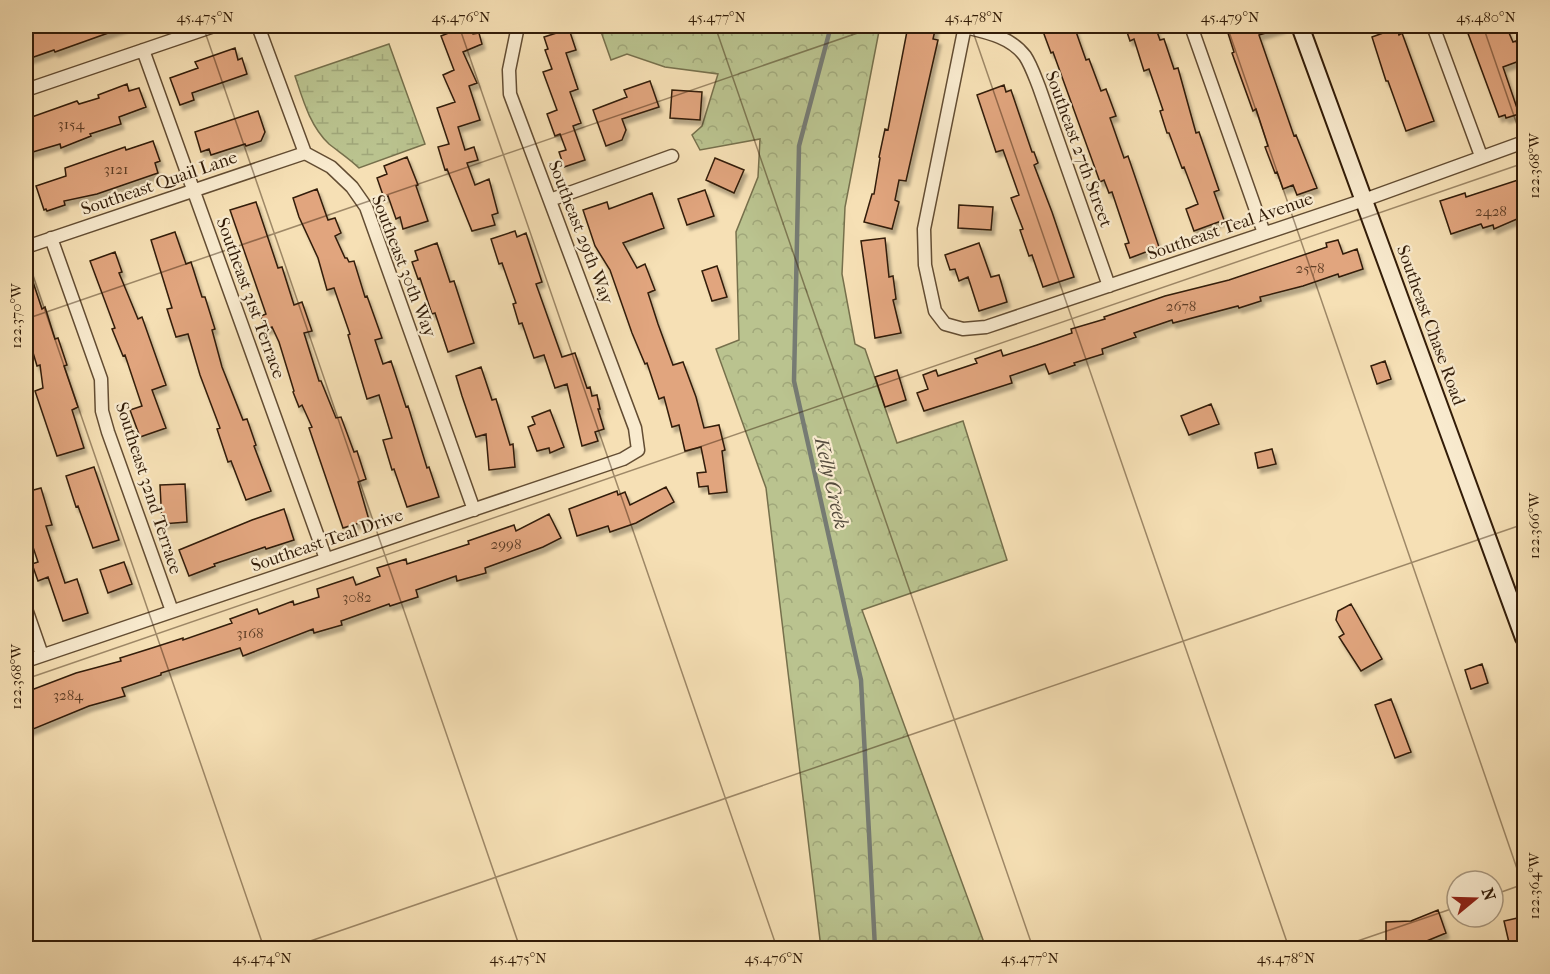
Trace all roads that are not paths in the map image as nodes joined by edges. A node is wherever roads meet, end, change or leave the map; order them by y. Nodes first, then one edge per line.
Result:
1 (214, 26) edge
2 (258, 26) edge
3 (518, 26) edge
4 (965, 26) edge
5 (1191, 26) edge
6 (1300, 26) edge
7 (1433, 26) edge
8 (143, 50) junction
9 (26, 90) edge
10 (1524, 141) edge
11 (304, 153) junction
12 (672, 156) dead end
13 (1481, 156) junction
14 (194, 191) junction
15 (550, 200) junction
16 (1364, 200) junction
17 (1264, 233) junction
18 (51, 238) junction
19 (26, 247) edge
20 (1109, 286) junction
21 (638, 450) joint
22 (474, 510) junction
23 (326, 560) junction
24 (26, 609) edge
25 (172, 611) junction
26 (1524, 638) edge
27 (42, 655) junction
28 (26, 661) edge

1 - 8 street
2 - 11 street
3 - 15 street, Southeast 29th Way
4 - 20 street, Southeast 27th Street
4 - 20 street, Southeast Teal Avenue
5 - 17 street
6 - 16 street, Southeast Chase Road
7 - 13 street
8 - 9 street
8 - 14 street, Southeast 31st Terrace
10 - 13 street, Southeast Teal Avenue
11 - 14 street, Southeast Quail Lane
11 - 22 street, Southeast 30th Way
12 - 15 street
13 - 16 street, Southeast Teal Avenue
14 - 18 street, Southeast Quail Lane
14 - 23 street, Southeast 31st Terrace
15 - 21 street, Southeast 29th Way
16 - 17 street, Southeast Teal Avenue
16 - 26 street, Southeast Chase Road
17 - 20 street, Southeast Teal Avenue
18 - 19 street, Southeast Quail Lane
18 - 25 street, Southeast 32nd Terrace
21 - 22 street, Southeast Teal Drive
22 - 23 street, Southeast Teal Drive
23 - 25 street, Southeast Teal Drive
24 - 27 street
25 - 27 street, Southeast Teal Drive
27 - 28 street, Southeast Teal Drive

